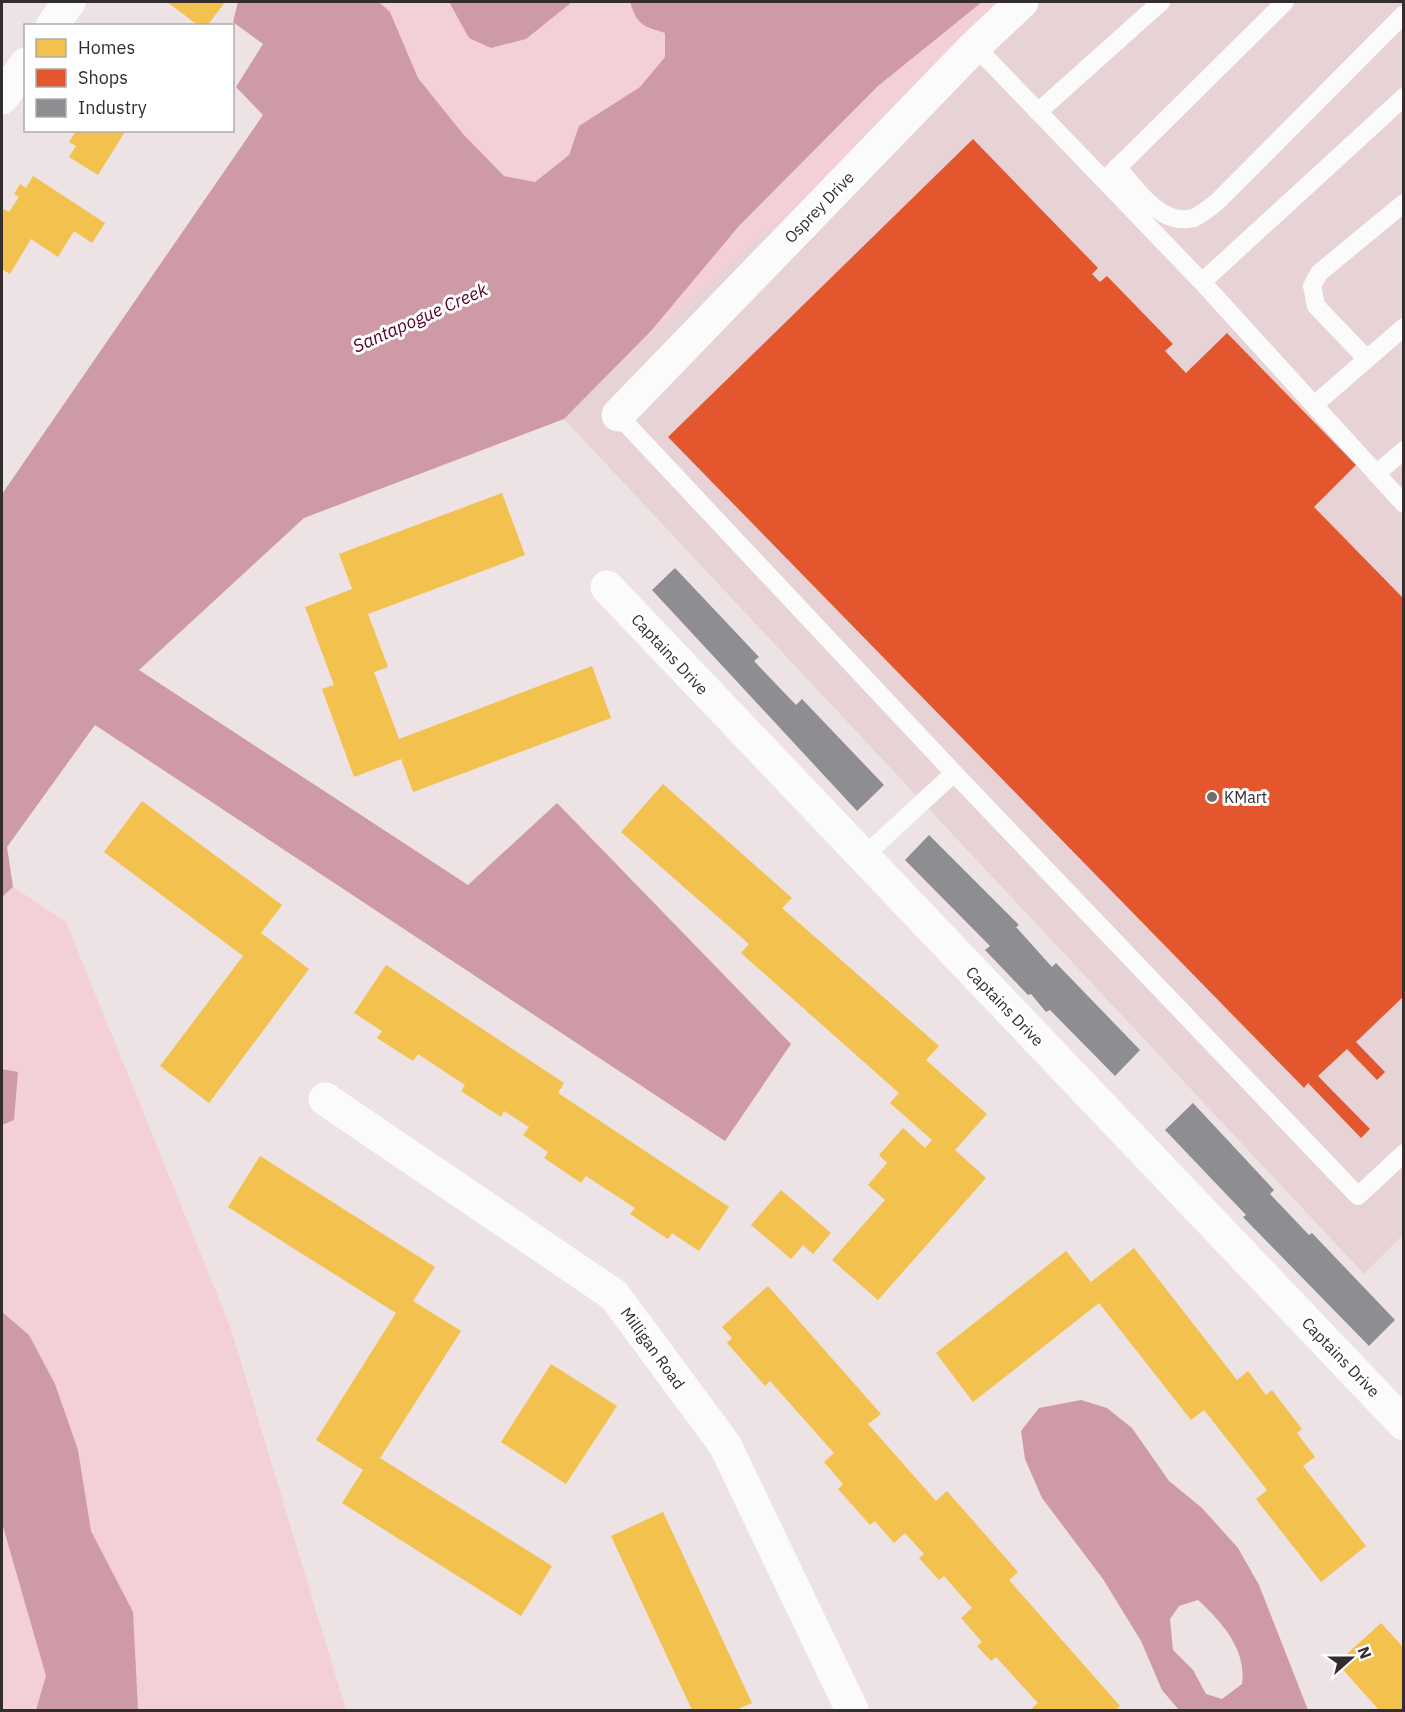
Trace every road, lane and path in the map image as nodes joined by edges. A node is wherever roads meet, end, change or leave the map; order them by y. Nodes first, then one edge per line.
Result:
1 (69, 2) edge
2 (1022, 2) edge
3 (1161, 2) edge
4 (1285, 2) edge
5 (1404, 14) edge
6 (53, 24) edge
7 (975, 46) junction
8 (24, 67) edge
9 (1404, 97) edge
10 (2, 98) edge
11 (1038, 112) junction
12 (1117, 167) junction
13 (1104, 180) junction
14 (1404, 203) edge
15 (1202, 282) junction
16 (1404, 327) edge
17 (1367, 359) junction
18 (1314, 405) junction
19 (618, 415) joint
20 (1404, 450) edge
21 (1376, 474) junction
22 (1404, 504) edge
23 (607, 587) dead end
24 (954, 773) junction
25 (863, 857) junction
26 (325, 1099) dead end
27 (1404, 1153) edge
28 (1401, 1416) edge
29 (852, 1710) edge

1 - 6 street
2 - 7 street, Osprey Drive
3 - 11 lane
4 - 12 lane
5 - 12 lane
7 - 11 lane
7 - 19 street, Osprey Drive
8 - 10 street
9 - 15 lane
11 - 13 lane
12 - 13 lane
13 - 15 lane
14 - 17 lane
15 - 18 lane
16 - 17 lane
17 - 18 lane
18 - 21 lane
19 - 24 lane
20 - 21 lane
21 - 22 lane
23 - 25 street, Captains Drive
24 - 25 lane
24 - 27 lane
25 - 28 street, Captains Drive
26 - 29 street, Milligan Road

